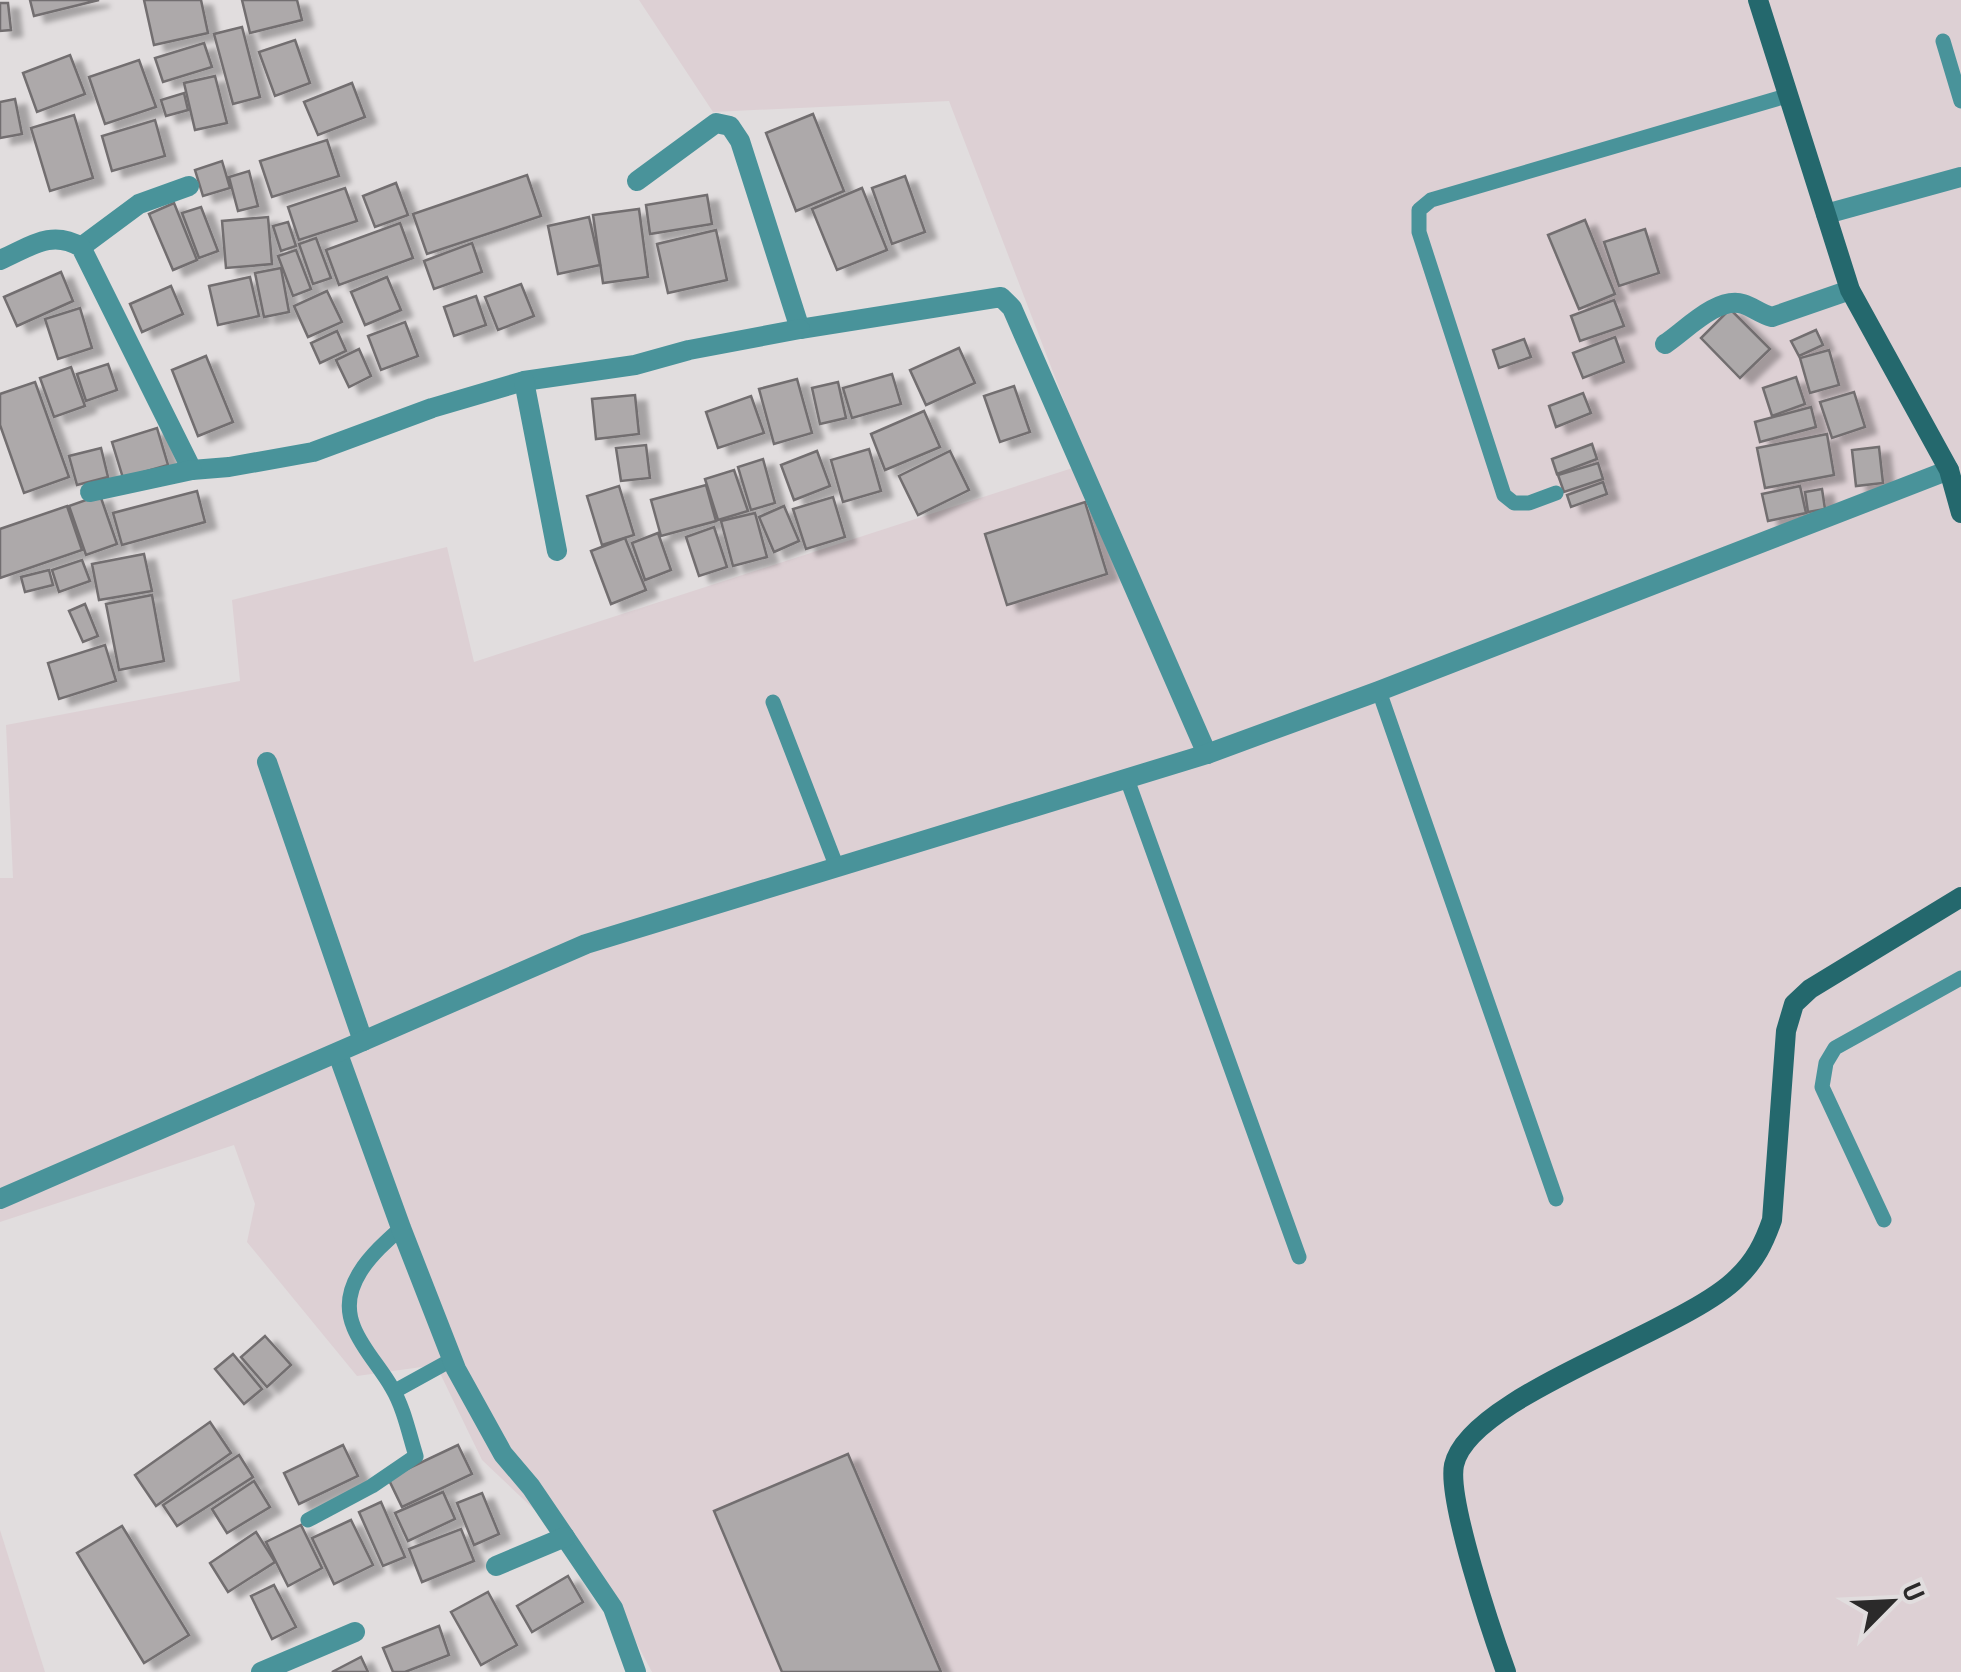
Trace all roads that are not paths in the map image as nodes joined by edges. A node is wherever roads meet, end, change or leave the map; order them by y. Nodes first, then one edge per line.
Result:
1 (1758, 0) edge
2 (1942, 42) dead end
3 (1790, 95) junction
4 (1961, 101) edge
5 (1961, 176) edge
6 (638, 181) dead end
7 (188, 186) dead end
8 (1826, 214) junction
9 (81, 247) junction
10 (0, 260) edge
11 (1850, 290) junction
12 (800, 330) junction
13 (1665, 344) dead end
14 (524, 380) junction
15 (192, 470) junction
16 (1949, 470) junction
17 (90, 492) dead end
18 (1556, 493) dead end
19 (1961, 514) edge
20 (557, 551) dead end
21 (1379, 692) junction
22 (772, 702) dead end
23 (1207, 754) junction
24 (267, 762) dead end
25 (1127, 779) junction
26 (836, 865) junction
27 (1961, 897) edge
28 (1961, 978) edge
29 (363, 1041) junction
30 (338, 1054) junction
31 (1556, 1198) dead end
32 (0, 1199) edge
33 (1884, 1220) dead end
34 (401, 1228) junction
35 (1299, 1257) dead end
36 (453, 1359) junction
37 (394, 1391) junction
38 (308, 1520) dead end
39 (564, 1537) junction
40 (496, 1566) dead end
41 (355, 1632) dead end
42 (261, 1672) edge
43 (636, 1672) edge
44 (1506, 1672) edge

1 - 3 street
2 - 4 lane
3 - 8 street
3 - 18 lane
5 - 8 street
6 - 12 street
7 - 9 street
8 - 11 street
9 - 10 street
9 - 15 street
11 - 13 street
11 - 16 street
12 - 14 street
12 - 23 street
14 - 15 street
14 - 20 street
15 - 17 street
16 - 19 street
16 - 21 street
21 - 23 street
21 - 31 lane
22 - 26 lane
23 - 25 street
24 - 29 street
25 - 26 street
25 - 35 lane
26 - 29 street
27 - 44 street
28 - 33 lane
29 - 30 street
30 - 32 street
30 - 34 street
34 - 36 street
34 - 37 lane
36 - 37 lane
36 - 39 street
37 - 38 lane
39 - 40 street
39 - 43 street
41 - 42 street

